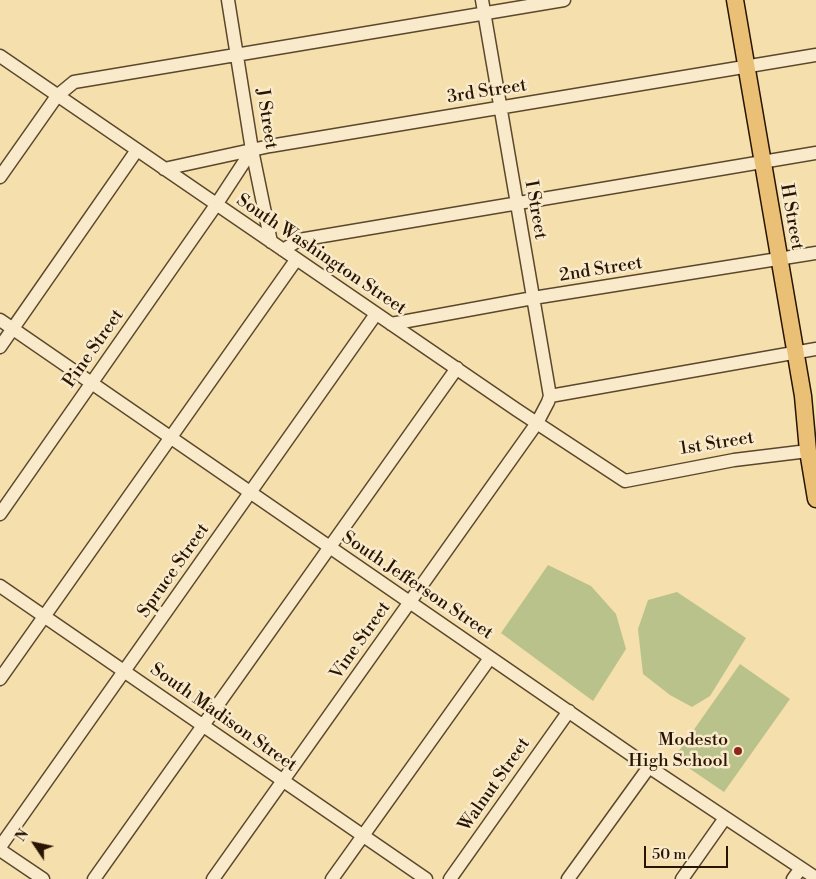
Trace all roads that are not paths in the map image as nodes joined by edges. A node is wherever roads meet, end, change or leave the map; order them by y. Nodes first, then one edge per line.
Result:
1 (228, 0) edge
2 (482, 0) edge
3 (564, 0) edge
4 (735, 0) edge
5 (484, 14) junction
6 (238, 55) junction
7 (816, 55) edge
8 (0, 56) edge
9 (747, 67) junction
10 (57, 96) junction
11 (501, 108) junction
12 (137, 150) junction
13 (252, 150) junction
14 (816, 153) edge
15 (762, 163) junction
16 (164, 168) junction
17 (0, 177) edge
18 (516, 204) junction
19 (216, 205) junction
20 (271, 242) junction
21 (283, 250) junction
22 (816, 253) edge
23 (778, 259) junction
24 (296, 260) junction
25 (533, 298) junction
26 (376, 314) junction
27 (0, 320) edge
28 (391, 324) junction
29 (12, 329) junction
30 (0, 347) edge
31 (816, 349) edge
32 (796, 353) junction
33 (457, 368) junction
34 (91, 384) junction
35 (550, 396) junction
36 (537, 423) junction
37 (170, 438) junction
38 (812, 450) edge
39 (625, 481) joint
40 (250, 493) junction
41 (816, 500) edge
42 (0, 514) edge
43 (330, 548) junction
44 (0, 586) edge
45 (410, 602) junction
46 (44, 616) junction
47 (490, 658) junction
48 (124, 672) junction
49 (0, 678) edge
50 (569, 712) junction
51 (204, 726) junction
52 (648, 767) junction
53 (282, 781) junction
54 (725, 818) junction
55 (363, 835) junction
56 (0, 848) edge
57 (801, 868) junction
58 (816, 878) edge
59 (43, 879) edge
60 (94, 879) edge
61 (213, 879) edge
62 (332, 879) edge
63 (426, 879) edge
64 (450, 879) edge
65 (568, 879) edge
66 (682, 879) edge
67 (793, 879) edge

1 - 6 street, J Street
2 - 5 street, I Street
3 - 5 street
4 - 9 main road, H Street
5 - 6 street
5 - 11 street, I Street
6 - 10 street
6 - 13 street, J Street
7 - 9 street, 3rd Street
8 - 10 street, South Washington Street
9 - 11 street, 3rd Street
9 - 15 main road, H Street
10 - 12 street, South Washington Street
10 - 17 street
11 - 13 street, 3rd Street
11 - 18 street, I Street
12 - 16 street, South Washington Street
12 - 29 street
13 - 16 street, 3rd Street
13 - 19 street, Pine Street
13 - 20 street, J Street
14 - 15 street
15 - 18 street
15 - 23 main road, H Street
16 - 19 street, South Washington Street
18 - 21 street
18 - 25 street, I Street
19 - 20 street, South Washington Street
19 - 34 street, Pine Street
20 - 21 street, South Washington Street
21 - 24 street, South Washington Street
22 - 23 street, 2nd Street
23 - 25 street, 2nd Street
23 - 32 main road, H Street
24 - 26 street, South Washington Street
24 - 37 street
25 - 28 street, 2nd Street
25 - 35 street, I Street
26 - 28 street, South Washington Street
26 - 40 street, Spruce Street
27 - 29 street, South Jefferson Street
28 - 33 street, South Washington Street
29 - 30 street
29 - 34 street, South Jefferson Street
31 - 32 street
32 - 35 street
32 - 38 main road, H Street
33 - 36 street, South Washington Street
33 - 43 street
34 - 37 street, South Jefferson Street
34 - 42 street, Pine Street
35 - 36 street
36 - 39 street, South Washington Street
36 - 45 street, Vine Street
37 - 40 street, South Jefferson Street
37 - 46 street
38 - 39 street, 1st Street
38 - 41 main road, H Street
40 - 43 street, South Jefferson Street
40 - 48 street, Spruce Street
43 - 45 street, South Jefferson Street
43 - 51 street
44 - 46 street, South Madison Street
45 - 47 street, South Jefferson Street
45 - 53 street, Vine Street
46 - 48 street, South Madison Street
46 - 49 street
47 - 50 street, South Jefferson Street
47 - 55 street
48 - 51 street, South Madison Street
48 - 56 street, Spruce Street
50 - 52 street, South Jefferson Street
50 - 64 street, Walnut Street
51 - 53 street, South Madison Street
51 - 60 street
52 - 54 street, South Jefferson Street
52 - 65 street
53 - 55 street, South Madison Street
53 - 61 street, Vine Street
54 - 57 street, South Jefferson Street
54 - 66 street
55 - 62 street
55 - 63 street, South Madison Street
56 - 59 street
57 - 58 street, South Jefferson Street
57 - 67 street

